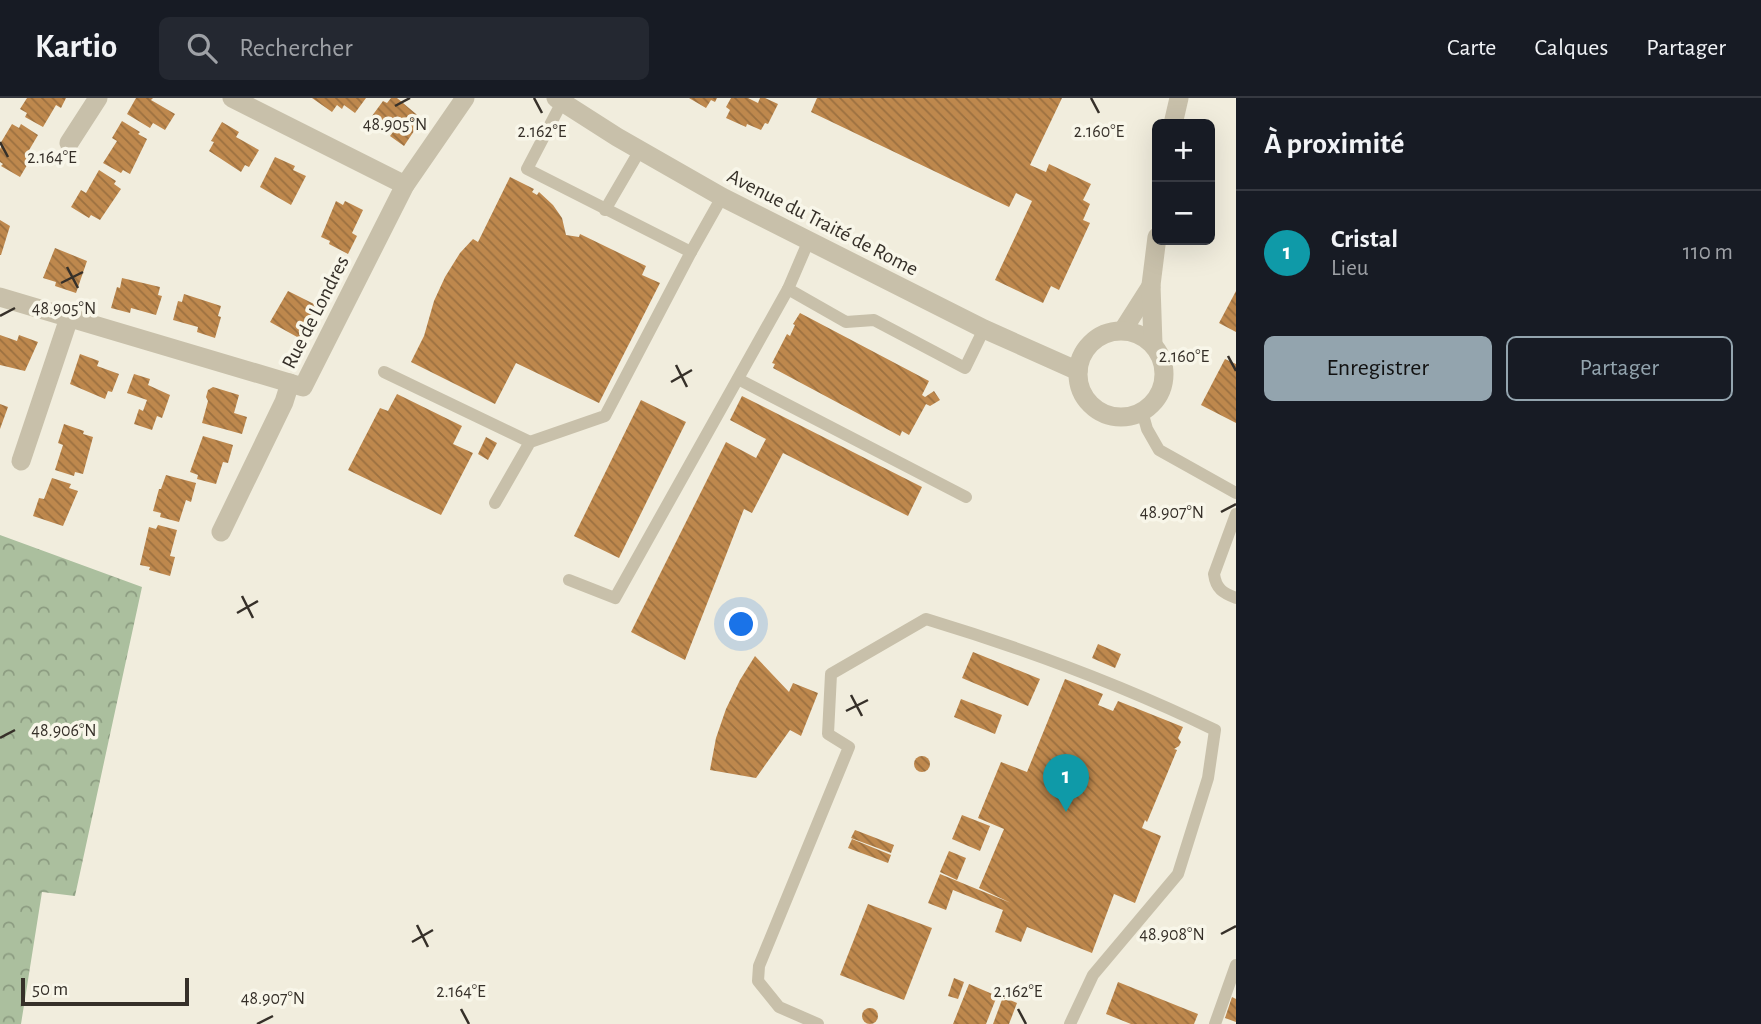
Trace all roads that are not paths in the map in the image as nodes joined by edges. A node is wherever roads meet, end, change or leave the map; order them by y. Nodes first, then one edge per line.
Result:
1 (98, 98) edge
2 (232, 98) edge
3 (465, 98) edge
4 (1179, 98) edge
5 (559, 100) edge
6 (1174, 119) edge
7 (69, 143) dead end
8 (640, 150) junction
9 (405, 185) junction
10 (722, 197) junction
11 (605, 210) junction
12 (809, 240) junction
13 (1156, 245) edge
14 (691, 252) junction
15 (1152, 285) junction
16 (788, 289) junction
17 (0, 297) edge
18 (69, 318) junction
19 (984, 330) junction
20 (1123, 330) junction
21 (1153, 344) junction
22 (1078, 371) junction
23 (384, 372) dead end
24 (738, 379) junction
25 (290, 383) junction
26 (1142, 411) junction
27 (530, 442) junction
28 (21, 461) dead end
29 (1236, 493) edge
30 (966, 497) dead end
31 (495, 502) dead end
32 (1236, 514) edge
33 (221, 532) dead end
34 (569, 580) dead end
35 (1236, 598) edge
36 (1236, 965) edge
37 (818, 1024) edge
38 (1070, 1024) edge
39 (1215, 1024) edge

1 - 7 street
2 - 9 street
3 - 9 street, Rue de Londres
4 - 6 street
5 - 8 street, Avenue du Traité de Rome
5 - 11 lane
8 - 10 street, Avenue du Traité de Rome
8 - 11 lane
9 - 25 street, Rue de Londres
10 - 12 street, Avenue du Traité de Rome
10 - 14 lane
11 - 14 lane
12 - 16 lane
12 - 19 street, Avenue du Traité de Rome
13 - 15 street
14 - 27 lane
15 - 20 street
15 - 21 street
16 - 19 lane
16 - 24 lane
17 - 18 street, Rue de Londres
18 - 25 street, Rue de Londres
18 - 28 street
19 - 22 street, Avenue du Traité de Rome
20 - 21 street
20 - 22 street
21 - 26 street
22 - 26 street
23 - 27 lane
24 - 30 lane
24 - 34 lane
25 - 33 street
26 - 29 lane
27 - 31 lane
32 - 35 lane
36 - 39 lane
37 - 38 lane

